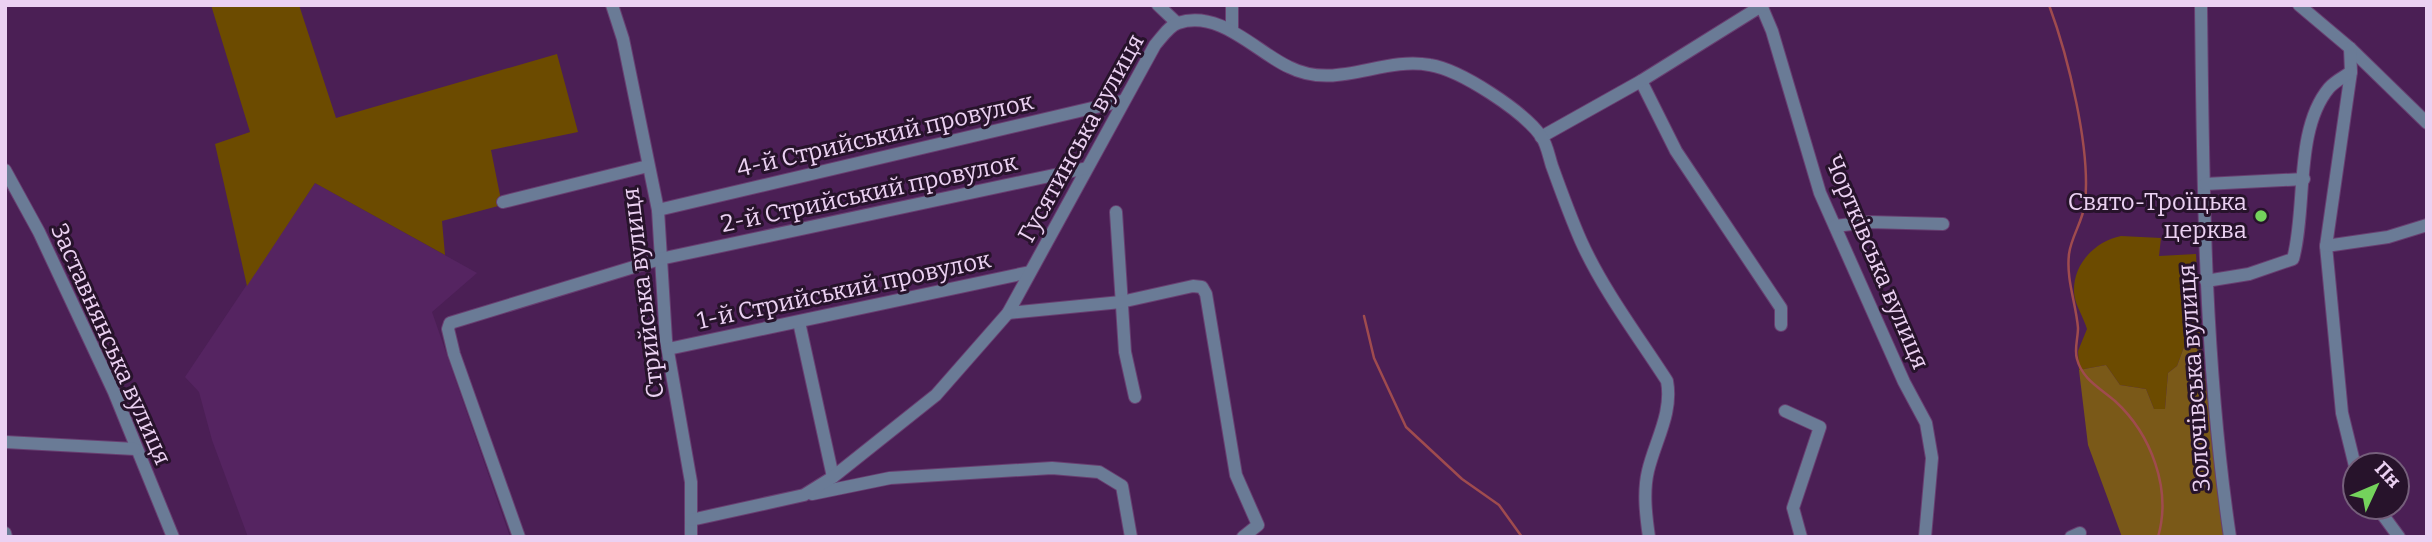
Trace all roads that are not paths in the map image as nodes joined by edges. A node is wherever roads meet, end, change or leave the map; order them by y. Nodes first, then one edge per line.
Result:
1 (612, 5) edge
2 (1158, 5) edge
3 (1232, 5) edge
4 (2201, 5) edge
5 (2299, 5) edge
6 (1762, 6) edge
7 (1177, 23) junction
8 (1232, 32) junction
9 (2350, 48) junction
10 (2351, 72) junction
11 (1641, 81) junction
12 (1122, 101) junction
13 (2427, 123) edge
14 (1541, 137) junction
15 (648, 166) junction
16 (1087, 168) junction
17 (5, 170) edge
18 (2304, 179) junction
19 (2205, 184) junction
20 (503, 202) dead end
21 (658, 210) junction
22 (1116, 212) dead end
23 (1943, 223) dead end
24 (2427, 225) edge
25 (1835, 226) junction
26 (2326, 246) junction
27 (660, 259) junction
28 (1030, 272) junction
29 (2206, 281) junction
30 (1121, 302) junction
31 (1008, 313) junction
32 (799, 322) junction
33 (1782, 325) dead end
34 (668, 349) junction
35 (1135, 397) dead end
36 (1785, 411) dead end
37 (5, 442) edge
38 (135, 449) junction
39 (2351, 451) edge
40 (833, 477) junction
41 (804, 495) junction
42 (691, 520) junction
43 (2387, 521) edge
44 (173, 537) edge
45 (519, 537) edge
46 (691, 537) edge
47 (1131, 537) edge
48 (1243, 537) edge
49 (1649, 537) edge
50 (1801, 537) edge
51 (1925, 537) edge
52 (2231, 537) edge
53 (2399, 537) edge

1 - 15 street, Стрийська вулиця
2 - 7 street
3 - 8 street
4 - 19 street, Золочівська вулиця
5 - 9 street
6 - 11 street
6 - 25 street, Чортківська вулиця
7 - 8 street, Гусятинська вулиця
7 - 12 street, Гусятинська вулиця
8 - 14 street, Гусятинська вулиця
9 - 10 street
9 - 13 street
10 - 18 street
10 - 26 street
11 - 14 street
11 - 33 street
12 - 16 street, Гусятинська вулиця
12 - 21 street, 4-й Стрийський провулок
14 - 49 street, Гусятинська вулиця
15 - 20 street
15 - 21 street, Стрийська вулиця
16 - 27 street, 2-й Стрийський провулок
16 - 28 street, Гусятинська вулиця
17 - 38 street, Заставнянська вулиця
18 - 19 street
18 - 29 street
19 - 29 street, Золочівська вулиця
21 - 27 street, Стрийська вулиця
22 - 30 street
23 - 25 street
24 - 26 street
25 - 51 street, Чортківська вулиця
26 - 39 street
27 - 34 street, Стрийська вулиця
27 - 45 street, 2-й Стрийський провулок
28 - 31 street, Гусятинська вулиця
28 - 32 street, 1-й Стрийський провулок
29 - 52 street, Золочівська вулиця
30 - 31 street
30 - 35 street
30 - 48 street
31 - 40 street, Гусятинська вулиця
32 - 34 street, 1-й Стрийський провулок
32 - 40 street
34 - 42 street, Стрийська вулиця
36 - 50 street
37 - 38 street
38 - 44 street, Заставнянська вулиця
40 - 41 street, Гусятинська вулиця
41 - 42 street
41 - 47 street
42 - 46 street, Стрийська вулиця
43 - 53 street

